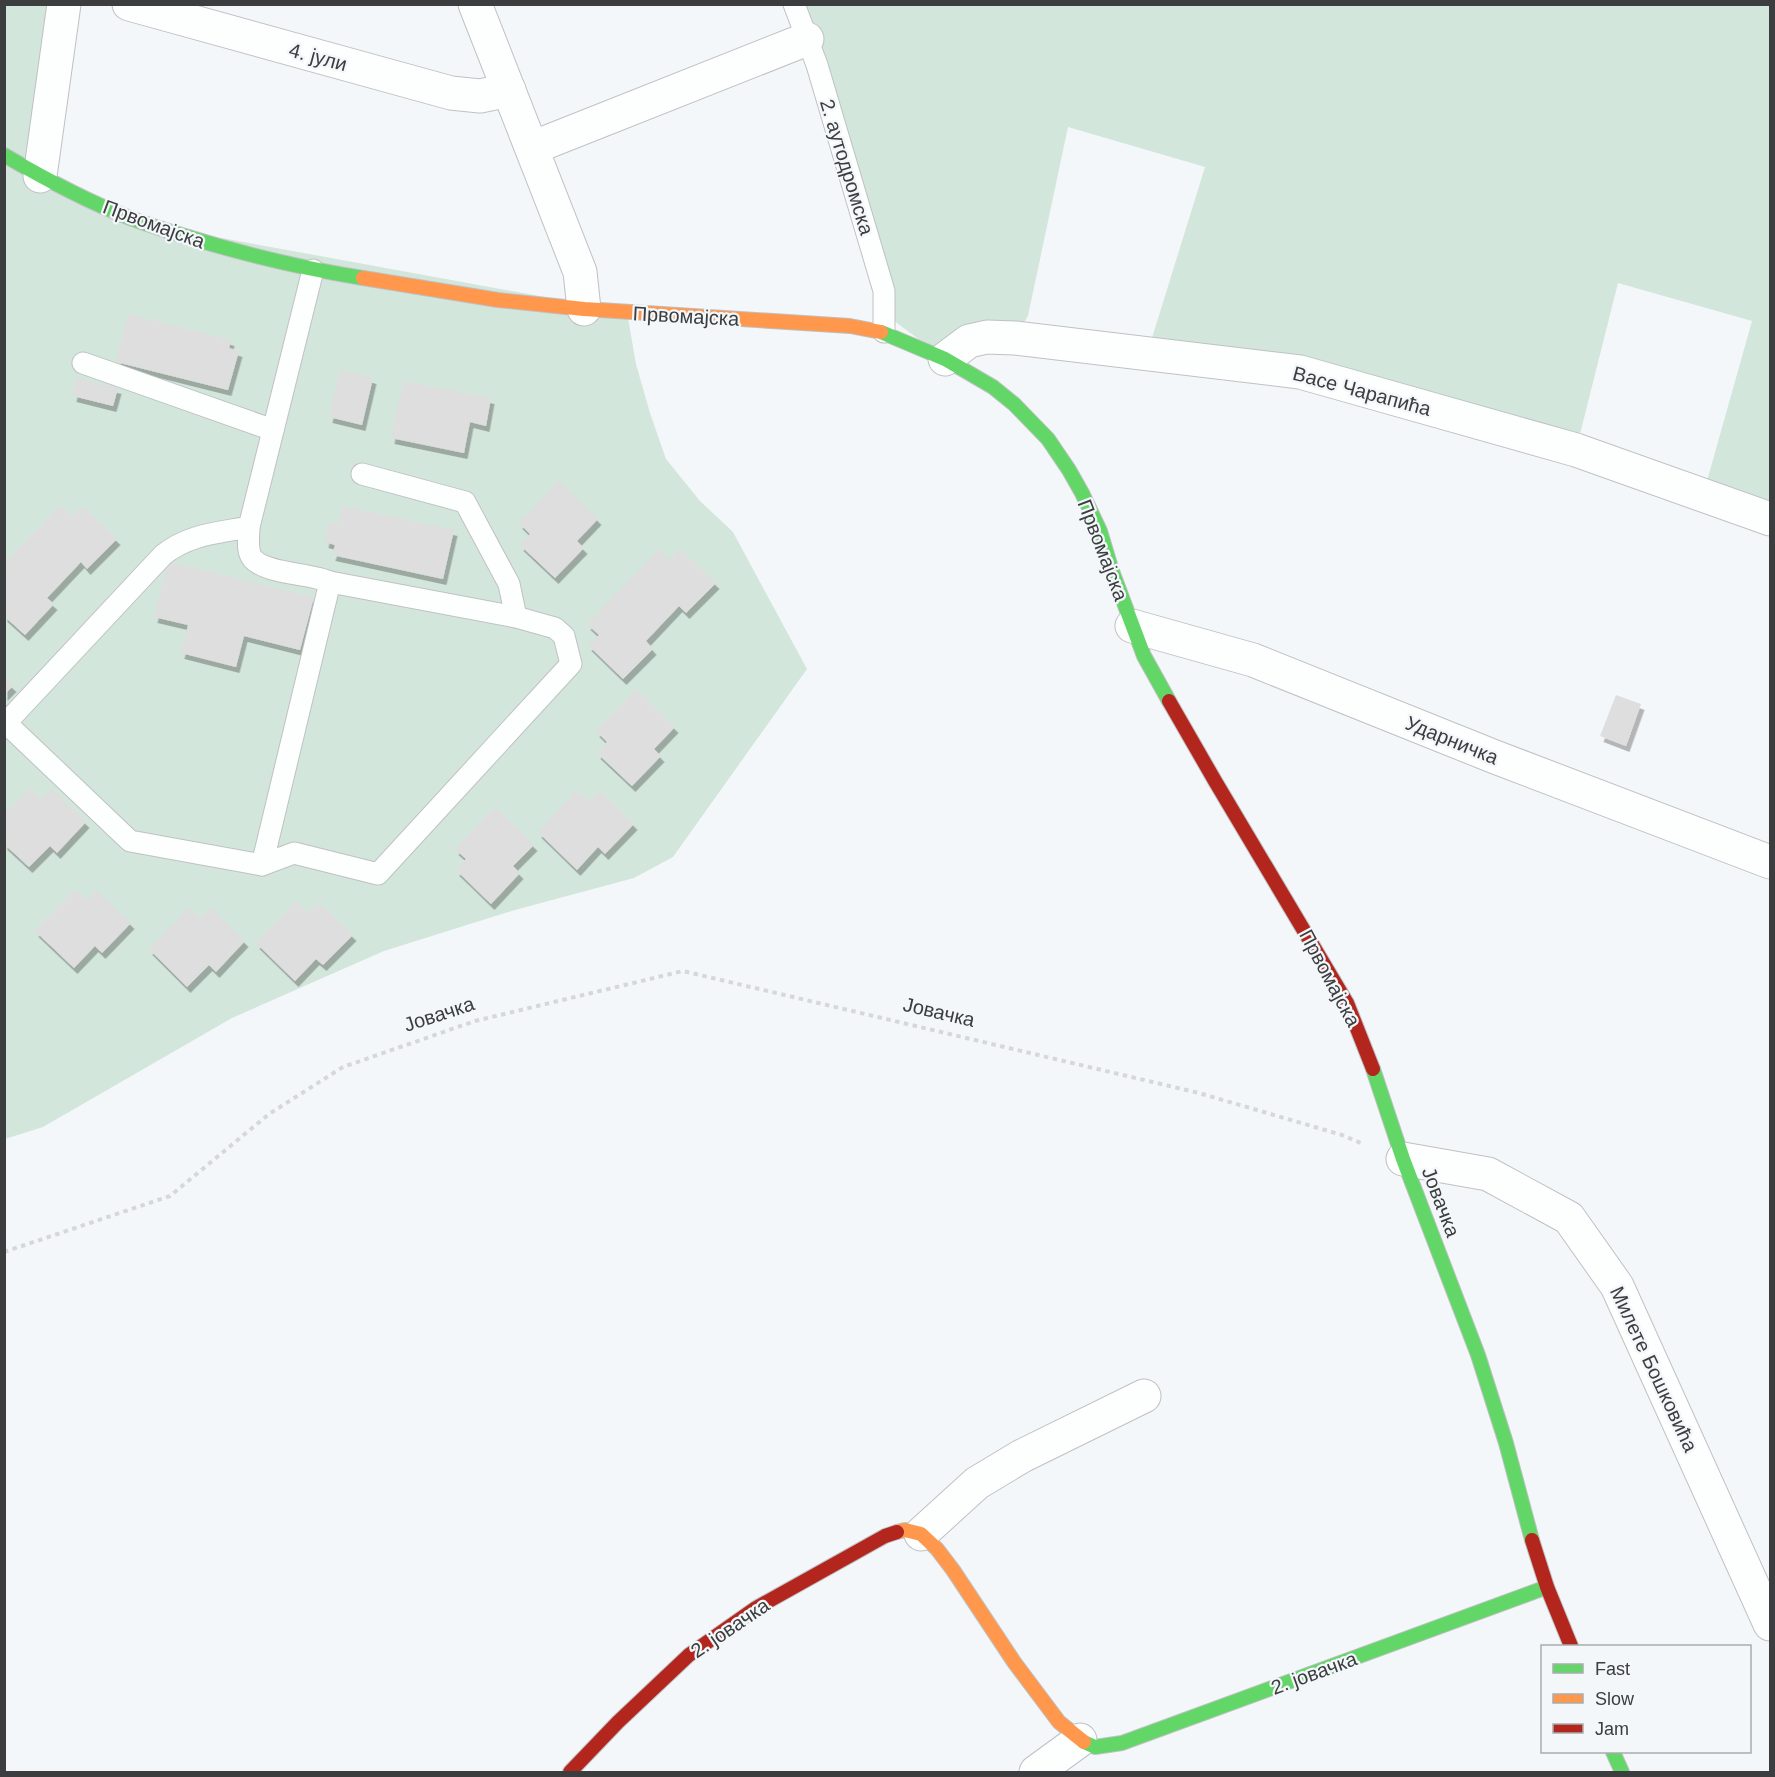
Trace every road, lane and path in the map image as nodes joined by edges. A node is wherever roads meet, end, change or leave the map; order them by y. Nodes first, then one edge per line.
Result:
1 (64, 4) edge
2 (129, 4) edge
3 (794, 4) edge
4 (477, 5) edge
5 (807, 39) junction
6 (509, 90) junction
7 (532, 148) junction
8 (4, 155) edge
9 (40, 176) junction
10 (313, 270) junction
11 (584, 309) junction
12 (884, 332) junction
13 (945, 359) junction
14 (82, 363) dead end
15 (273, 430) junction
16 (362, 474) dead end
17 (1770, 519) edge
18 (249, 527) junction
19 (330, 582) junction
20 (516, 617) junction
21 (1132, 626) junction
22 (5, 724) edge
23 (1770, 862) edge
24 (262, 865) junction
25 (1403, 1159) junction
26 (4, 1252) edge
27 (1144, 1396) dead end
28 (921, 1534) junction
29 (1547, 1587) junction
30 (1770, 1624) edge
31 (1570, 1645) edge
32 (1080, 1740) junction
33 (1613, 1753) edge
34 (570, 1773) edge
35 (1036, 1773) edge
36 (1622, 1773) edge

1 - 9 street
2 - 6 street, 4. јули
3 - 5 lane, 2. аутодромска
4 - 6 street
5 - 7 street
5 - 12 lane, 2. аутодромска
6 - 7 street
7 - 11 street
8 - 9 main road, Првомајска
9 - 10 main road, Првомајска
10 - 11 main road, Првомајска
10 - 15 lane
11 - 12 main road, Првомајска
12 - 13 main road, Првомајска
13 - 17 street, Васе Чарапића
13 - 21 main road, Првомајска
14 - 15 lane
15 - 18 lane
16 - 20 lane
18 - 19 lane
18 - 22 lane
19 - 20 lane
19 - 24 lane
20 - 24 lane
21 - 23 street, Ударничка
21 - 25 main road, Првомајска
22 - 24 lane
25 - 26 path, Јовачка
25 - 29 main road, Јовачка
25 - 30 street, Милете Бошковића
27 - 28 street
28 - 32 main road
28 - 34 main road, 2. јовачка
29 - 31 main road, Јовачка
29 - 32 main road, 2. јовачка
32 - 35 street
33 - 36 main road

